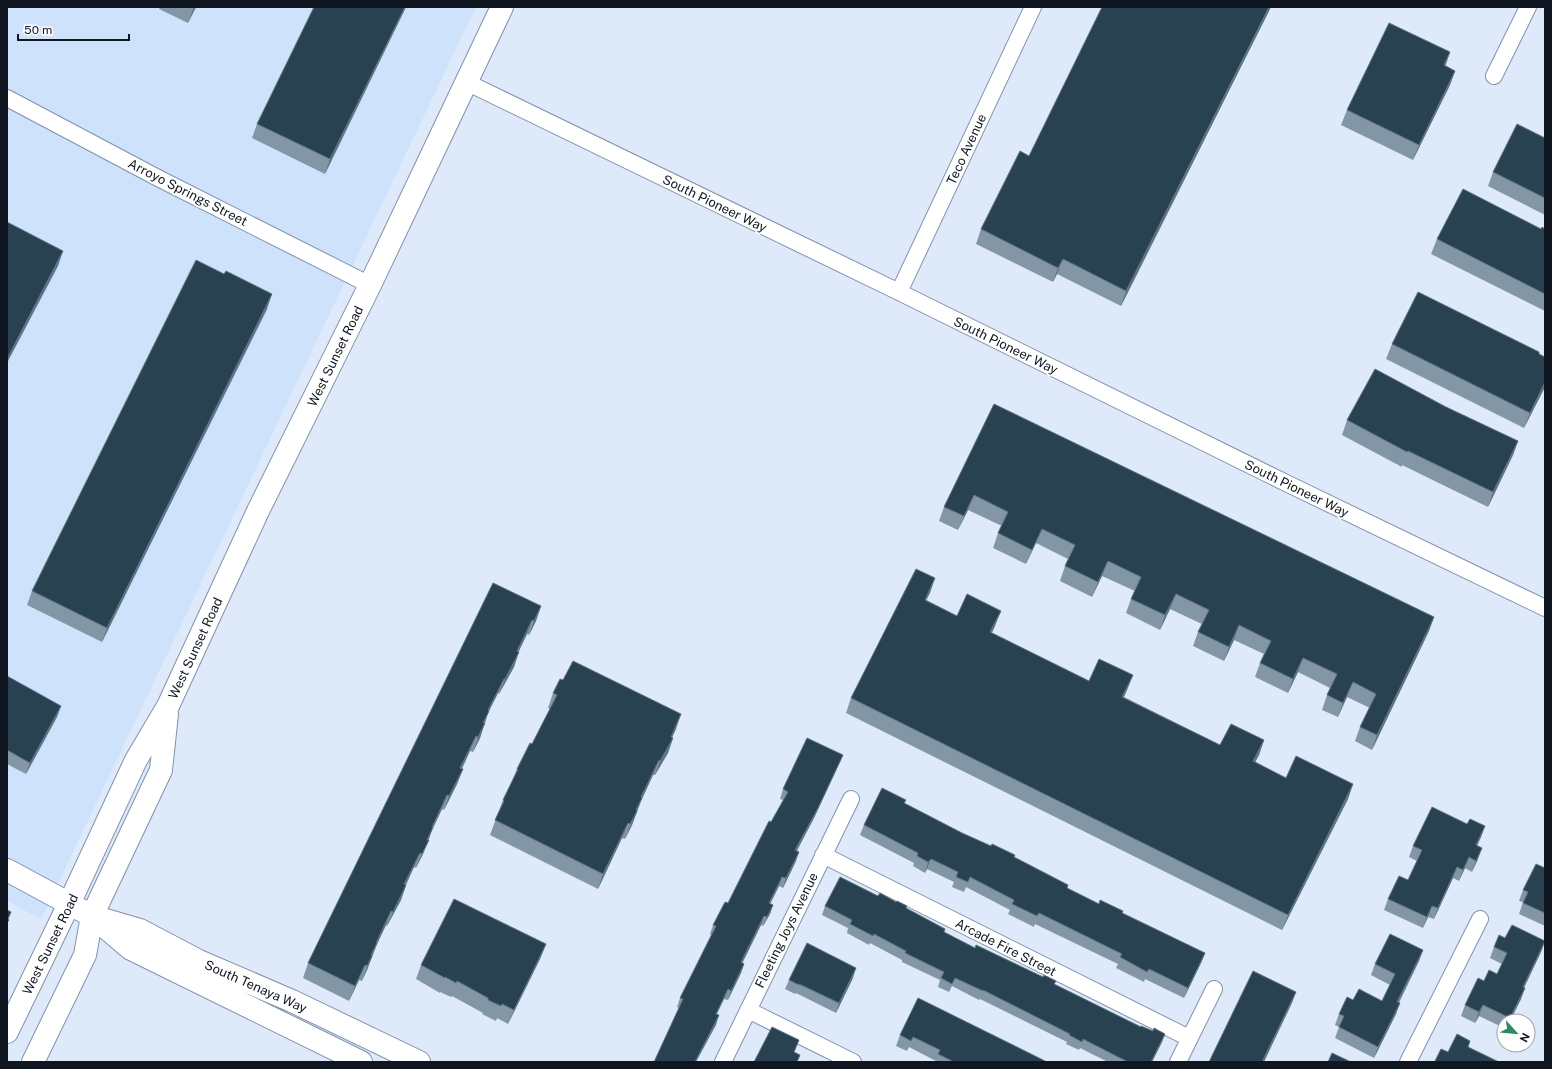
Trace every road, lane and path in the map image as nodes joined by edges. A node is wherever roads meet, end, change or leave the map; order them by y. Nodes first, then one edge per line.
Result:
1 (502, 7) edge
2 (1033, 7) edge
3 (1528, 7) edge
4 (1494, 76) dead end
5 (466, 82) junction
6 (7, 98) edge
7 (370, 285) junction
8 (899, 292) junction
9 (1545, 608) edge
10 (168, 706) junction
11 (851, 799) dead end
12 (823, 855) junction
13 (7, 870) edge
14 (69, 904) junction
15 (92, 916) junction
16 (1480, 919) dead end
17 (1214, 989) dead end
18 (748, 1010) junction
19 (7, 1032) edge
20 (1189, 1038) junction
21 (33, 1062) edge
22 (361, 1062) edge
23 (419, 1062) edge
24 (723, 1062) edge
25 (853, 1062) edge
26 (1178, 1062) edge
27 (1408, 1062) edge

1 - 5 main road, West Sunset Road
2 - 8 street, Teco Avenue
3 - 4 street
5 - 7 main road, West Sunset Road
5 - 8 street, South Pioneer Way
6 - 7 street, Arroyo Springs Street
7 - 10 main road, West Sunset Road
8 - 9 street, South Pioneer Way
10 - 14 main road, West Sunset Road
10 - 15 main road, West Sunset Road
11 - 12 street, Fleeting Joys Avenue
12 - 18 street, Fleeting Joys Avenue
12 - 20 street, Arcade Fire Street
13 - 14 main road, South Tenaya Way
14 - 15 main road, South Tenaya Way
14 - 19 main road, West Sunset Road
15 - 21 main road, West Sunset Road
15 - 22 main road, South Tenaya Way
15 - 23 main road, South Tenaya Way
16 - 27 street
17 - 20 street
18 - 24 street, Fleeting Joys Avenue
18 - 25 street
20 - 26 street

